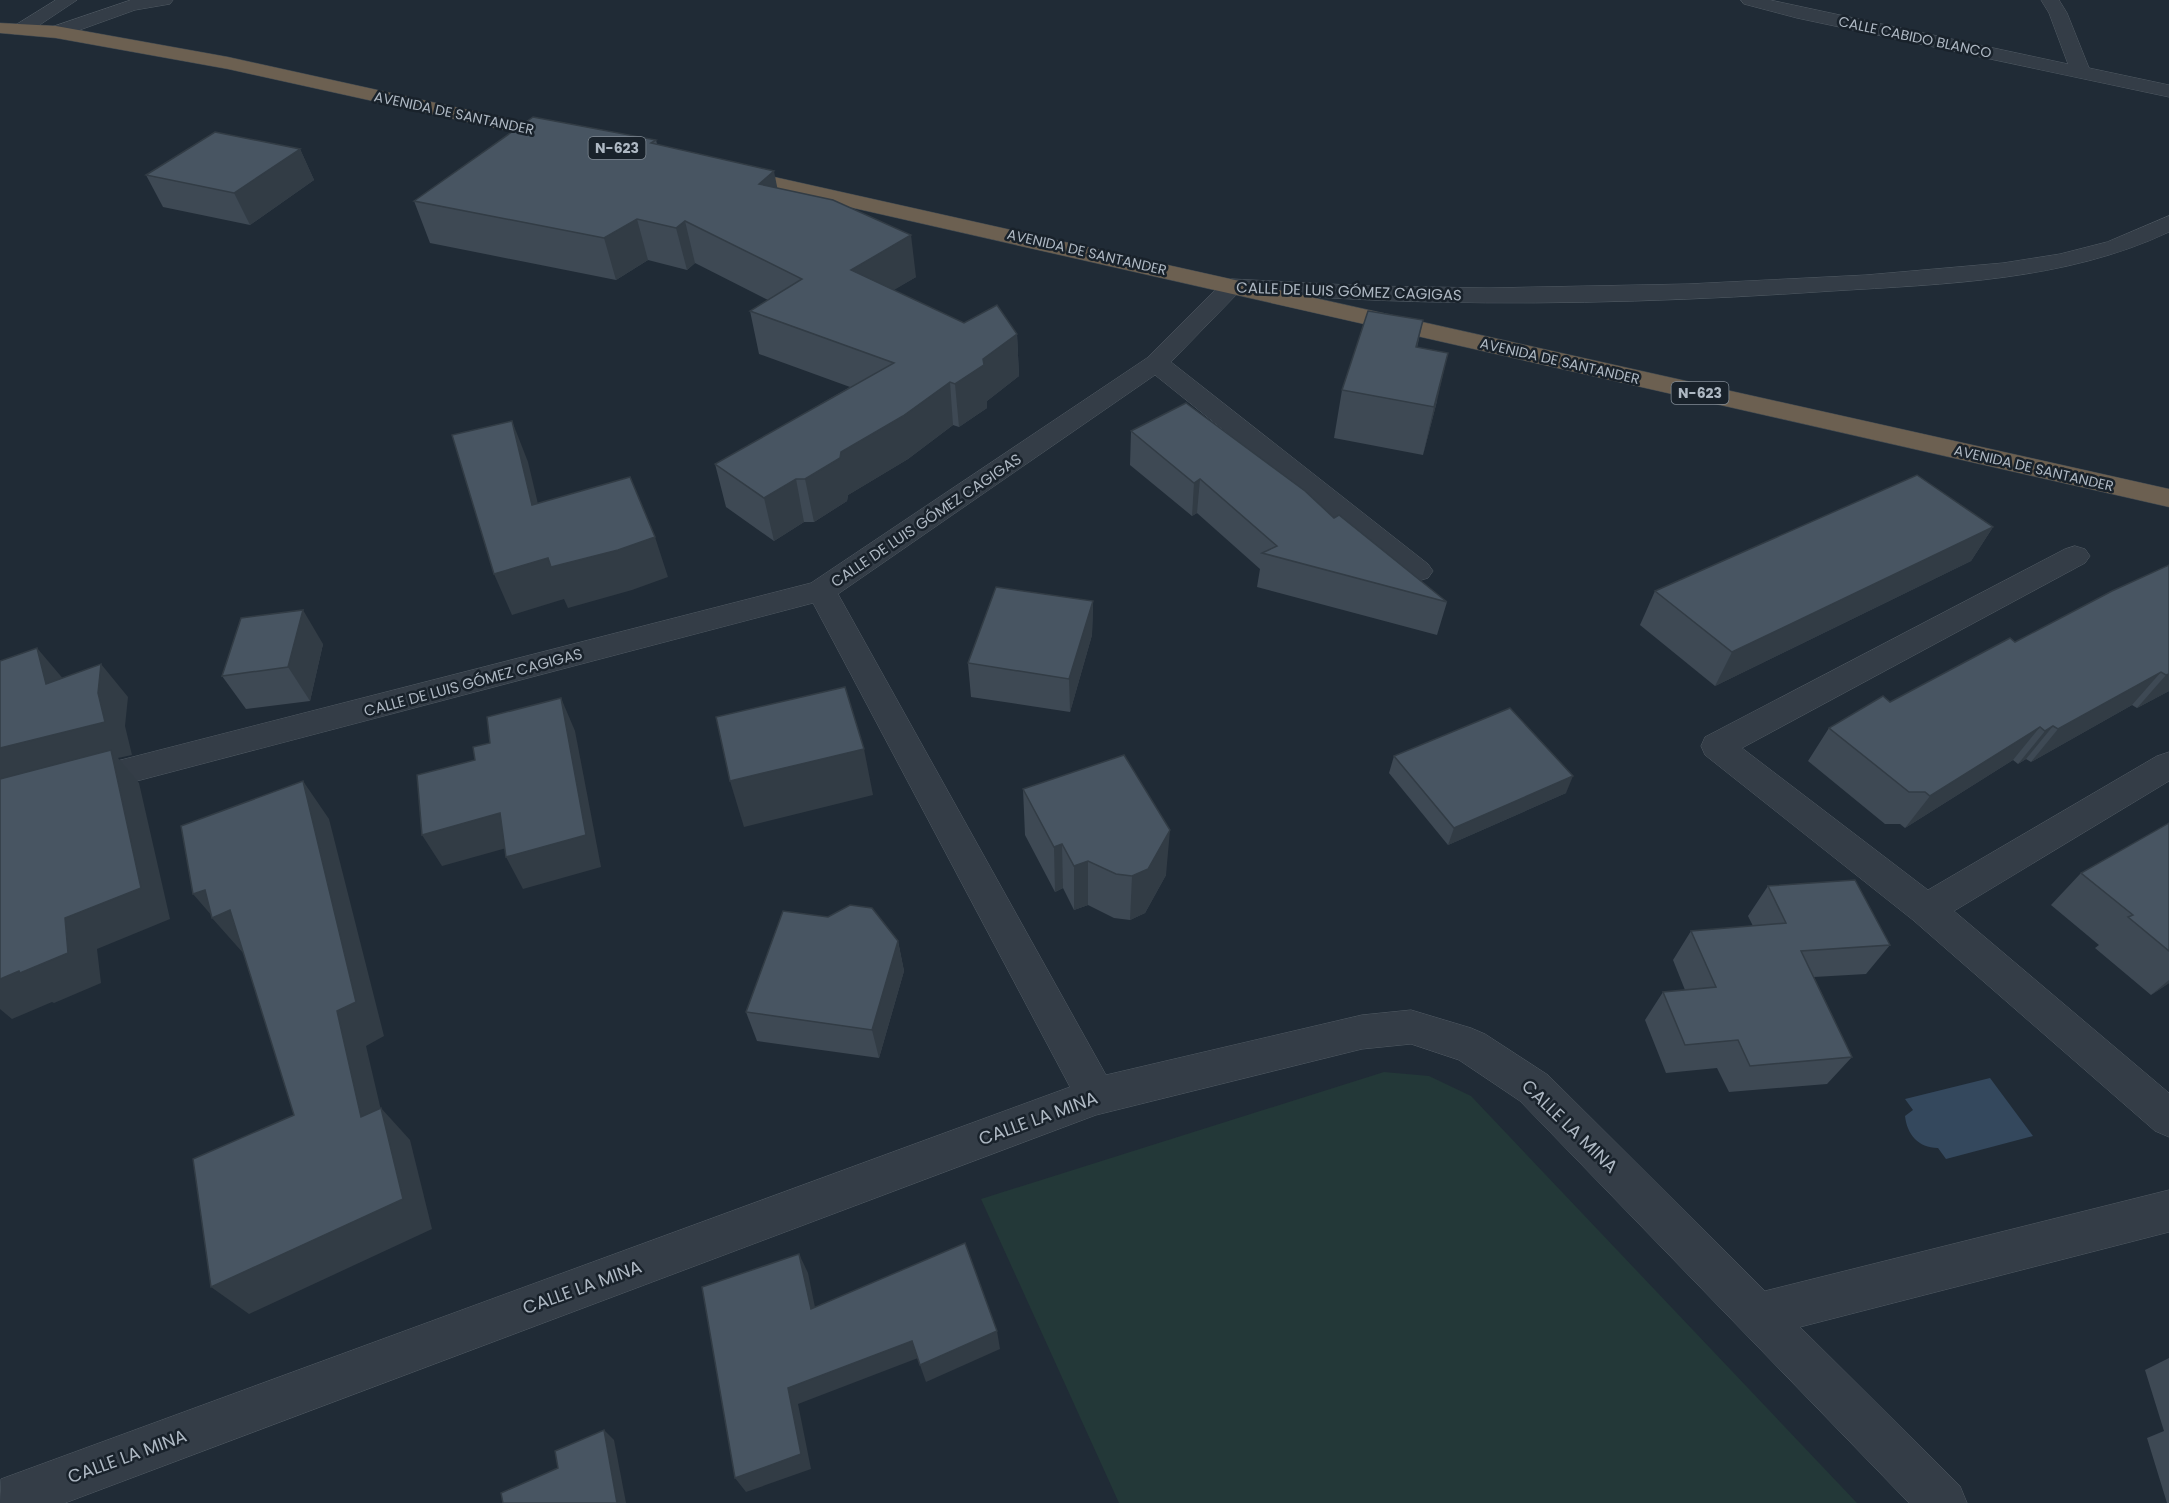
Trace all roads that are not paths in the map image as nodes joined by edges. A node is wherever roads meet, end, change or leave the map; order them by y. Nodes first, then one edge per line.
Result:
1 (68, 0) edge
2 (164, 0) edge
3 (1750, 0) edge
4 (2050, 0) edge
5 (10, 29) edge
6 (56, 32) junction
7 (2080, 71) junction
8 (2169, 91) edge
9 (587, 142) edge
10 (715, 170) edge
11 (2169, 223) edge
12 (1232, 285) junction
13 (1156, 363) junction
14 (2169, 498) edge
15 (2075, 556) dead end
16 (1418, 571) dead end
17 (821, 591) junction
18 (2169, 765) edge
19 (0, 804) edge
20 (1926, 909) junction
21 (1096, 1096) junction
22 (2169, 1118) edge
23 (2169, 1211) edge
24 (1759, 1315) junction
25 (1, 1503) edge
26 (1943, 1503) edge

1 - 5 street
2 - 6 street
3 - 7 street, CALLE CABIDO BLANCO
4 - 7 street
5 - 6 highway, AVENIDA DE SANTANDER / N-623
6 - 9 highway, AVENIDA DE SANTANDER / N-623
7 - 8 street, CALLE CABIDO BLANCO
10 - 12 highway, AVENIDA DE SANTANDER / N-623
11 - 12 street, CALLE DE LUIS GÓMEZ CAGIGAS
12 - 13 street, CALLE DE LUIS GÓMEZ CAGIGAS
12 - 14 highway, AVENIDA DE SANTANDER / N-623
13 - 16 street
13 - 17 street, CALLE DE LUIS GÓMEZ CAGIGAS
15 - 20 street
17 - 19 street, CALLE DE LUIS GÓMEZ CAGIGAS
17 - 21 street
18 - 20 street
20 - 22 street
21 - 24 street, CALLE LA MINA
21 - 25 street, CALLE LA MINA
23 - 24 street
24 - 26 street, CALLE LA MINA

